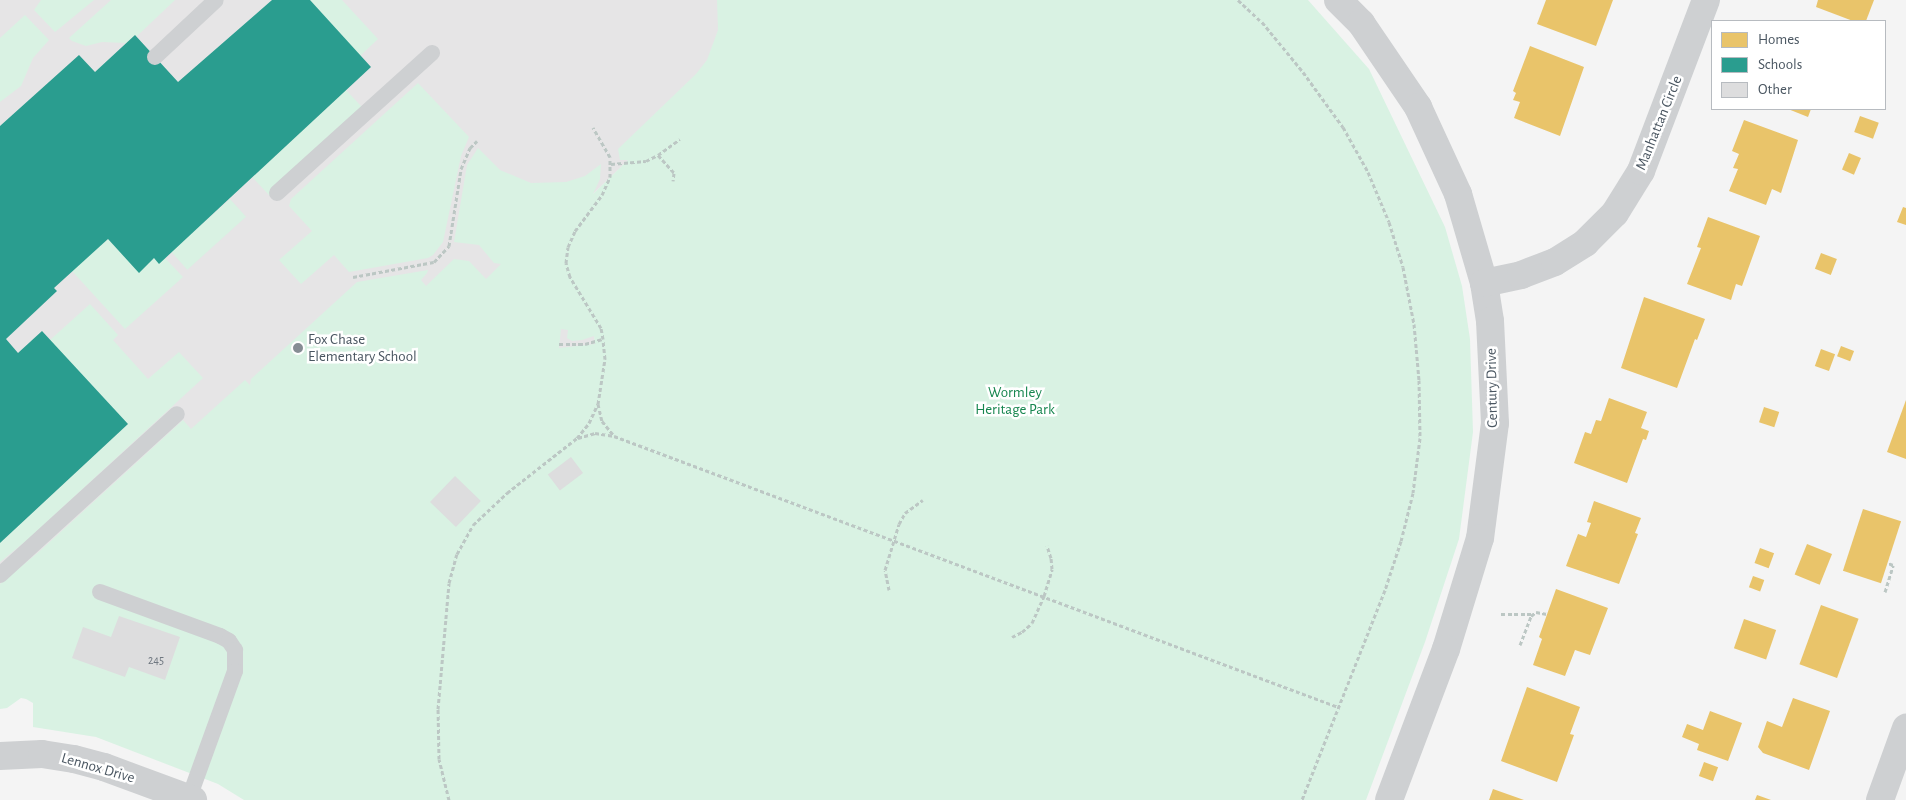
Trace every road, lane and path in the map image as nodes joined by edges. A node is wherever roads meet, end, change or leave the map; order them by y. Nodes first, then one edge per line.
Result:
1 (216, 0) edge
2 (1238, 0) edge
3 (1338, 0) edge
4 (1706, 0) edge
5 (432, 53) dead end
6 (155, 57) dead end
7 (593, 128) dead end
8 (680, 139) dead end
9 (476, 141) dead end
10 (658, 155) junction
11 (611, 164) junction
12 (673, 181) dead end
13 (277, 193) dead end
14 (353, 277) dead end
15 (1484, 283) junction
16 (603, 339) junction
17 (559, 344) dead end
18 (598, 404) junction
19 (178, 414) dead end
20 (614, 436) junction
21 (577, 438) junction
22 (924, 500) dead end
23 (893, 540) junction
24 (1046, 546) dead end
25 (1888, 563) dead end
26 (0, 575) edge
27 (889, 590) dead end
28 (100, 592) dead end
29 (1885, 592) dead end
30 (1044, 596) junction
31 (1501, 614) dead end
32 (1534, 614) junction
33 (1547, 614) dead end
34 (1012, 637) dead end
35 (1520, 645) dead end
36 (1338, 707) junction
37 (1906, 728) edge
38 (0, 756) edge
39 (191, 799) edge
40 (449, 800) edge
41 (1302, 800) edge
42 (1389, 800) edge
43 (1880, 800) edge

1 - 6 lane
2 - 36 path
3 - 15 street, Century Drive
4 - 15 street, Manhattan Circle
5 - 13 lane
7 - 11 path
8 - 10 path
9 - 14 path
10 - 11 path
10 - 12 path
11 - 16 path
15 - 42 street, Century Drive
16 - 17 path
16 - 18 path
18 - 20 path
18 - 21 path
19 - 26 lane
20 - 21 path
20 - 23 path
21 - 40 path
22 - 23 path
23 - 27 path
23 - 30 path
24 - 30 path
25 - 29 path
28 - 39 lane
30 - 34 path
30 - 36 path
31 - 32 path
32 - 33 path
32 - 35 path
36 - 41 path
37 - 43 street
38 - 39 street, Lennox Drive

